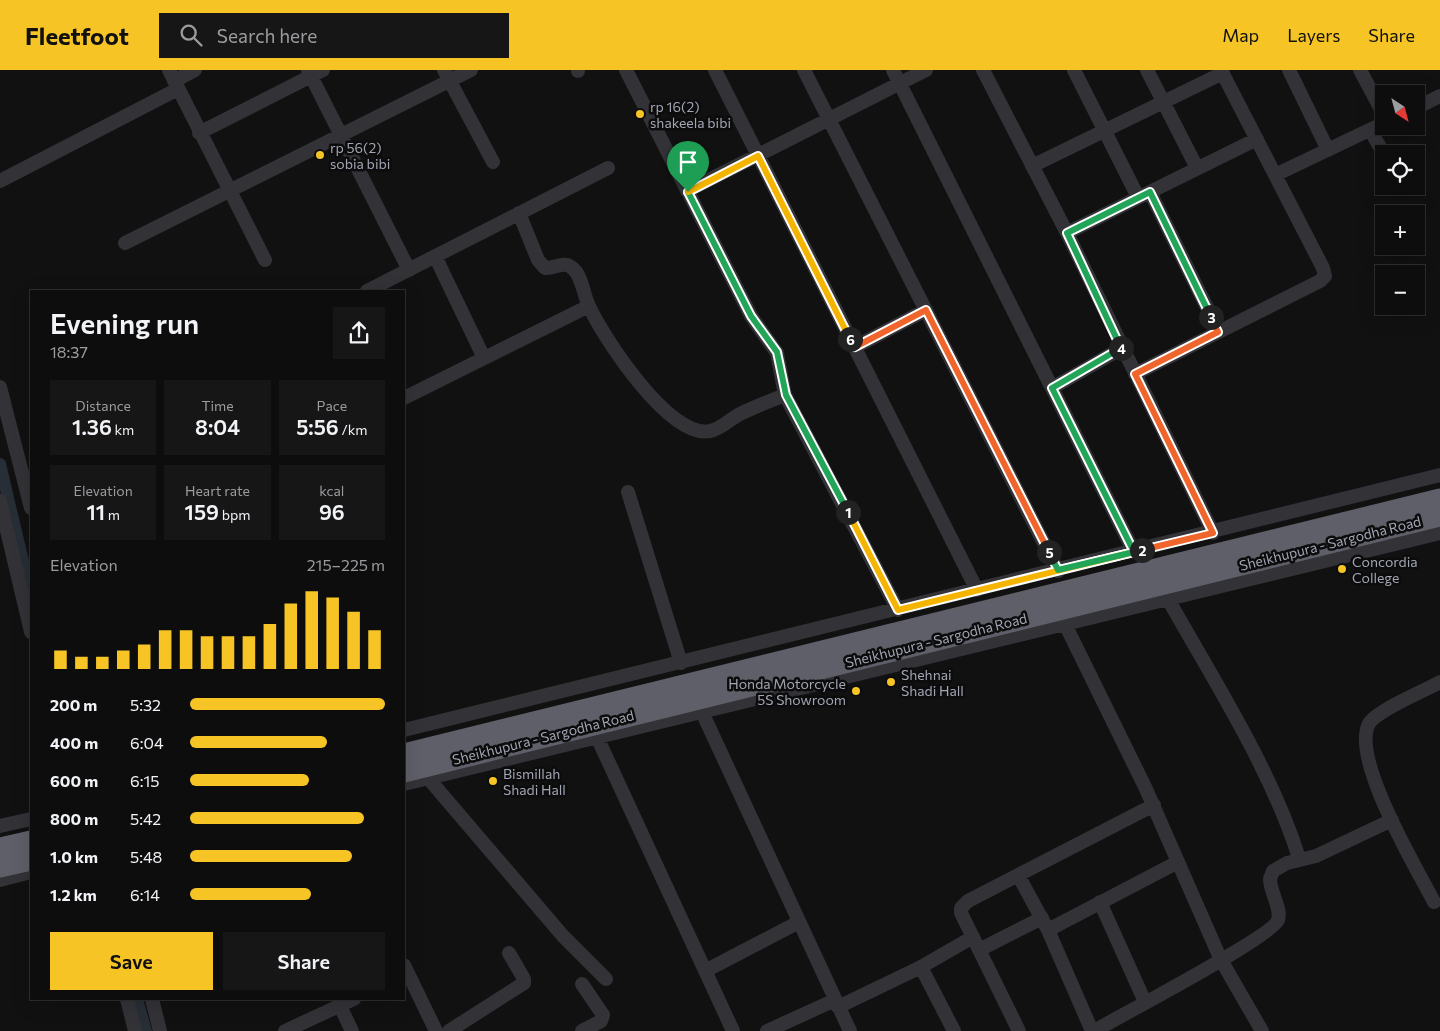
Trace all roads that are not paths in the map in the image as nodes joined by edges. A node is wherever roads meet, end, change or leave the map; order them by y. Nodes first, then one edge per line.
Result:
1 (195, 70) edge
2 (471, 70) edge
3 (626, 70) edge
4 (715, 70) edge
5 (804, 70) edge
6 (894, 70) edge
7 (926, 70) edge
8 (983, 70) edge
9 (1074, 70) edge
10 (1147, 70) edge
11 (1289, 70) edge
12 (1360, 70) edge
13 (1222, 71) edge
14 (314, 72) edge
15 (447, 75) edge
16 (174, 80) edge
17 (900, 83) junction
18 (1440, 96) edge
19 (1375, 99) edge
20 (1163, 102) junction
21 (1425, 104) edge
22 (829, 120) junction
23 (1375, 128) edge
24 (1370, 130) junction
25 (1105, 131) junction
26 (199, 133) junction
27 (341, 135) junction
28 (1257, 139) junction
29 (1379, 145) edge
30 (1328, 150) junction
31 (758, 156) junction
32 (493, 162) dead end
33 (1032, 166) junction
34 (608, 168) dead end
35 (1197, 168) junction
36 (1275, 175) junction
37 (0, 181) edge
38 (230, 191) junction
39 (688, 192) junction
40 (1144, 195) junction
41 (519, 213) junction
42 (1067, 233) junction
43 (124, 243) dead end
44 (435, 256) junction
45 (266, 260) dead end
46 (409, 270) junction
47 (369, 290) edge
48 (589, 306) junction
49 (926, 310) junction
50 (1218, 332) junction
51 (855, 347) junction
52 (1122, 348) junction
53 (484, 358) junction
54 (1135, 374) junction
55 (0, 387) edge
56 (1052, 388) junction
57 (786, 395) junction
58 (405, 398) edge
59 (25, 458) edge
60 (1440, 475) edge
61 (628, 492) dead end
62 (1440, 499) edge
63 (30, 500) edge
64 (0, 501) edge
65 (1440, 516) edge
66 (1213, 533) junction
67 (1440, 533) edge
68 (1134, 552) junction
69 (1058, 570) junction
70 (977, 590) junction
71 (1168, 599) junction
72 (898, 610) junction
73 (1065, 624) junction
74 (30, 628) edge
75 (681, 663) junction
76 (1440, 682) edge
77 (702, 712) junction
78 (405, 730) edge
79 (596, 738) junction
80 (405, 754) edge
81 (405, 772) edge
82 (428, 778) junction
83 (405, 784) edge
84 (1154, 805) junction
85 (30, 819) edge
86 (1392, 820) junction
87 (0, 826) edge
88 (30, 841) edge
89 (0, 848) edge
90 (1299, 858) junction
91 (30, 860) edge
92 (1178, 862) junction
93 (0, 867) edge
94 (30, 872) edge
95 (1018, 875) junction
96 (0, 880) edge
97 (1100, 902) junction
98 (1434, 902) dead end
99 (799, 922) junction
100 (1045, 924) junction
101 (976, 943) junction
102 (509, 953) dead end
103 (1221, 960) junction
104 (921, 967) junction
105 (405, 971) edge
106 (705, 971) junction
107 (606, 978) dead end
108 (582, 984) dead end
109 (127, 1000) edge
110 (152, 1000) edge
111 (352, 1000) edge
112 (1145, 1002) junction
113 (836, 1003) junction
114 (340, 1006) junction
115 (135, 1031) edge
116 (160, 1031) edge
117 (285, 1031) edge
118 (352, 1031) edge
119 (436, 1031) edge
120 (450, 1031) edge
121 (582, 1031) edge
122 (733, 1031) edge
123 (767, 1031) edge
124 (850, 1031) edge
125 (954, 1031) edge
126 (1019, 1031) edge
127 (1093, 1031) edge
128 (1262, 1031) edge

1 - 16 street
2 - 15 street
3 - 39 street
4 - 31 street
5 - 22 street
6 - 17 street
7 - 17 street
8 - 33 street
9 - 25 street
10 - 20 street
11 - 30 street
12 - 19 street
13 - 20 street
13 - 28 street
14 - 26 street
14 - 27 street
15 - 27 street
15 - 32 street
16 - 26 street
16 - 37 street
17 - 22 street
17 - 56 street
18 - 21 street
20 - 25 street
20 - 35 street
22 - 31 street
22 - 49 street
23 - 24 street
24 - 29 street
24 - 30 street
25 - 33 street
25 - 40 street
26 - 38 street
27 - 38 street
27 - 46 street
28 - 35 street
28 - 36 street
30 - 36 street
31 - 39 street
31 - 51 street
33 - 42 street
34 - 41 street
35 - 40 street
36 - 50 street
38 - 43 street
38 - 45 street
39 - 57 street
40 - 42 street
40 - 50 street
41 - 44 street
41 - 48 street
42 - 52 street
44 - 46 street
44 - 53 street
46 - 47 street
48 - 53 street
48 - 57 street
49 - 51 street
49 - 69 street
50 - 54 street
51 - 70 street
52 - 54 street
52 - 56 street
53 - 58 street
54 - 66 street
55 - 59 street
56 - 68 street
57 - 72 street
59 - 63 street
60 - 66 street
61 - 75 street
62 - 80 highway, Sheikhupura - Sargodha Road
64 - 74 street
65 - 81 highway, Sheikhupura - Sargodha Road
66 - 68 street
67 - 71 street
68 - 69 street
69 - 70 street
70 - 72 street
71 - 73 street
71 - 90 street
72 - 75 street
73 - 77 street
73 - 84 street
75 - 78 street
76 - 86 street
77 - 79 street
77 - 99 street
79 - 82 street
79 - 106 street
82 - 83 street
82 - 107 street
84 - 92 street
84 - 95 street
85 - 87 street
86 - 90 street
86 - 98 street
88 - 89 highway
90 - 103 street
91 - 93 highway
92 - 97 street
92 - 103 street
94 - 96 street
95 - 100 street
95 - 101 street
97 - 100 street
97 - 112 street
99 - 106 street
99 - 113 street
100 - 101 street
100 - 127 street
101 - 104 street
101 - 126 street
102 - 120 street
103 - 112 street
103 - 128 street
104 - 113 street
104 - 125 street
105 - 119 street
106 - 122 street
108 - 121 street
109 - 115 street
110 - 116 street
111 - 114 street
112 - 127 street
113 - 123 street
113 - 124 street
114 - 117 street
114 - 118 street

